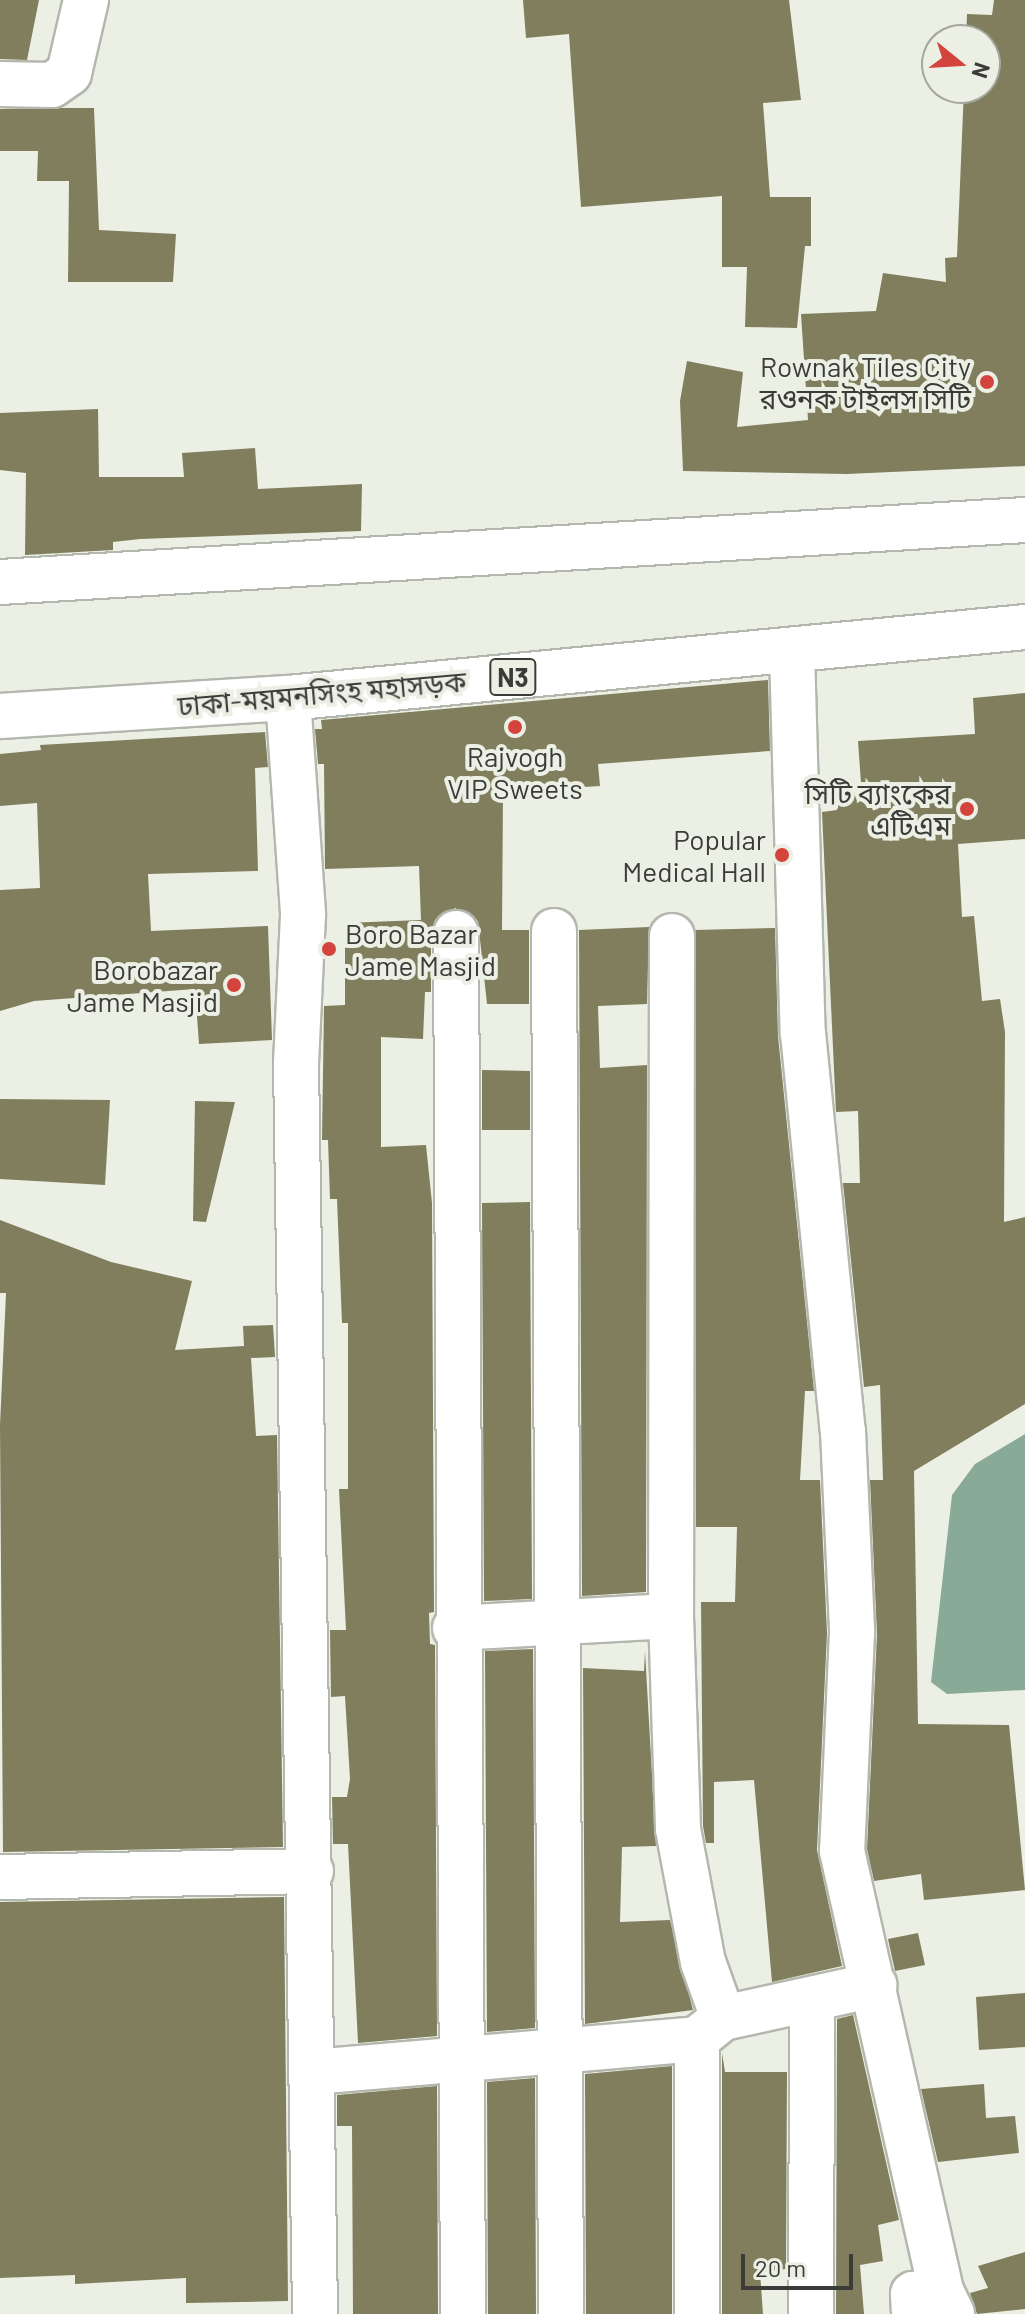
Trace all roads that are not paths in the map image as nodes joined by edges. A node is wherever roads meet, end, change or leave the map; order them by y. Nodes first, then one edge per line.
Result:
1 (86, 0) edge
2 (0, 84) edge
3 (1025, 520) edge
4 (0, 582) edge
5 (1025, 627) edge
6 (792, 651) junction
7 (288, 698) junction
8 (0, 716) edge
9 (554, 931) dead end
10 (456, 933) dead end
11 (672, 936) dead end
12 (671, 1616) junction
13 (557, 1625) junction
14 (455, 1628) junction
15 (311, 1871) junction
16 (0, 1877) edge
17 (874, 1985) junction
18 (812, 2003) junction
19 (710, 2029) junction
20 (559, 2055) junction
21 (462, 2062) junction
22 (313, 2072) junction
23 (936, 2306) edge
24 (315, 2314) edge
25 (463, 2314) edge
26 (561, 2314) edge
27 (697, 2314) edge
28 (811, 2314) edge

1 - 2 main road
3 - 4 main road
5 - 6 main road, ঢাকা-ময়মনসিংহ মহাসড়ক / N3
6 - 7 main road, ঢাকা-ময়মনসিংহ মহাসড়ক / N3
6 - 17 main road
7 - 8 main road, ঢাকা-ময়মনসিংহ মহাসড়ক / N3
7 - 15 main road
9 - 13 main road
10 - 14 main road
11 - 12 main road
12 - 13 main road
12 - 19 main road
13 - 14 main road
13 - 20 main road
14 - 21 main road
15 - 16 main road
15 - 22 main road
17 - 18 main road
17 - 23 main road
18 - 19 main road
18 - 28 main road
19 - 20 main road
19 - 27 main road
20 - 21 main road
20 - 26 main road
21 - 22 main road
21 - 25 main road
22 - 24 main road

